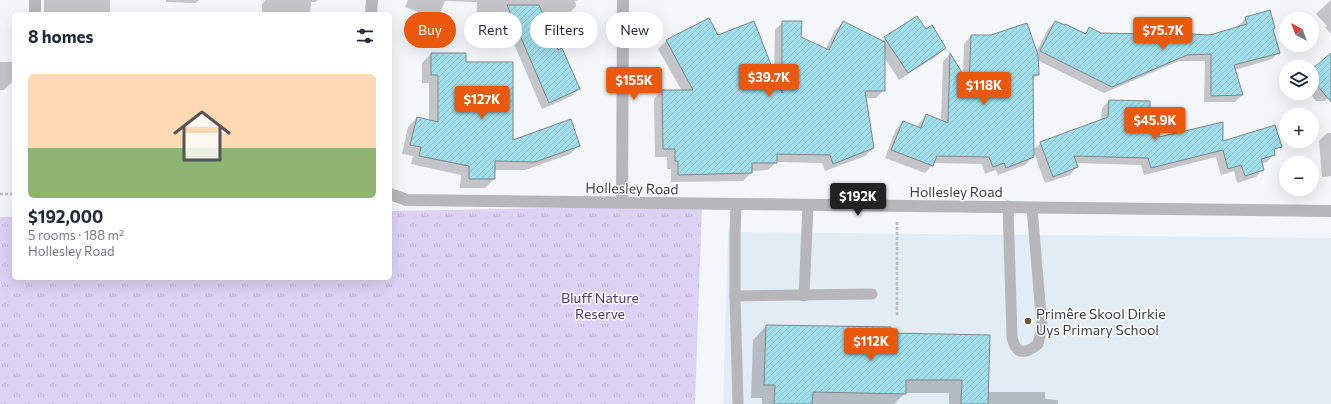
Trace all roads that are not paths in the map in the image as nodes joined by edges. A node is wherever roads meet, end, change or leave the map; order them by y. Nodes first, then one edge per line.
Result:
1 (35, 0) edge
2 (372, 0) edge
3 (623, 0) edge
4 (35, 12) edge
5 (372, 12) edge
6 (392, 195) edge
7 (622, 202) junction
8 (736, 204) junction
9 (808, 205) junction
10 (1008, 206) junction
11 (1032, 208) junction
12 (1331, 211) edge
13 (872, 294) dead end
14 (735, 296) junction
15 (804, 296) junction
16 (738, 404) edge

1 - 4 street
2 - 5 street
3 - 7 street
6 - 7 street, Hollesley Road
7 - 8 street, Hollesley Road
8 - 9 street, Hollesley Road
8 - 14 lane
9 - 10 street, Hollesley Road
9 - 15 lane
10 - 11 street, Hollesley Road
10 - 11 lane
11 - 12 street, Hollesley Road
13 - 15 lane
14 - 15 lane
14 - 16 lane

